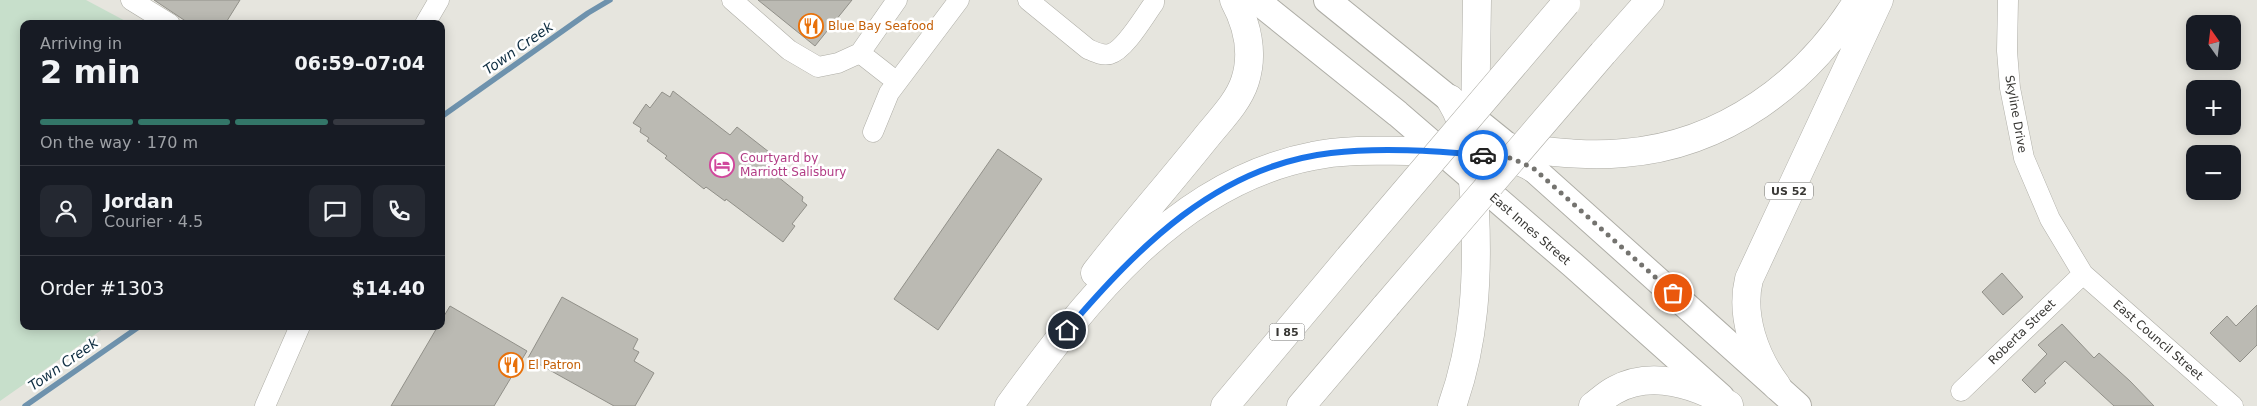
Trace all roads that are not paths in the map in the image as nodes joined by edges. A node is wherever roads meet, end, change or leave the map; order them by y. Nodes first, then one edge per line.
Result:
1 (131, 0) edge
2 (440, 0) edge
3 (732, 0) edge
4 (897, 0) edge
5 (959, 0) edge
6 (1028, 0) edge
7 (1154, 0) edge
8 (1234, 0) edge
9 (1256, 0) edge
10 (1328, 0) edge
11 (1477, 0) edge
12 (1650, 0) edge
13 (1858, 0) edge
14 (1879, 0) edge
15 (2008, 0) edge
16 (1567, 2) edge
17 (164, 20) edge
18 (428, 20) edge
19 (860, 53) junction
20 (897, 82) junction
21 (1450, 99) joint
22 (873, 132) dead end
23 (1421, 134) joint
24 (1509, 147) junction
25 (1472, 155) junction
26 (1533, 168) junction
27 (2083, 274) junction
28 (298, 330) edge
29 (1777, 386) junction
30 (1961, 391) dead end
31 (1730, 405) edge
32 (265, 406) edge
33 (1004, 406) edge
34 (1009, 406) edge
35 (1225, 406) edge
36 (1301, 406) edge
37 (1452, 406) edge
38 (1593, 406) edge
39 (1798, 406) edge
40 (2233, 406) edge

1 - 17 street
2 - 18 street
3 - 19 street
4 - 19 street
5 - 20 street
6 - 7 street
8 - 33 highway
9 - 23 main road
10 - 21 main road
11 - 25 highway
12 - 36 highway, bridge
13 - 24 highway
14 - 29 highway, US 52
15 - 27 street, Skyline Drive
16 - 35 highway, I 85, bridge
19 - 20 street
20 - 22 street
21 - 25 highway
23 - 25 highway
24 - 25 highway
24 - 26 main road
25 - 26 highway
25 - 31 main road, East Innes Street
25 - 34 highway
25 - 37 highway
26 - 29 main road
27 - 30 street, Roberta Street
27 - 40 street, East Council Street
28 - 32 street
29 - 39 main road, US 52
31 - 38 highway

